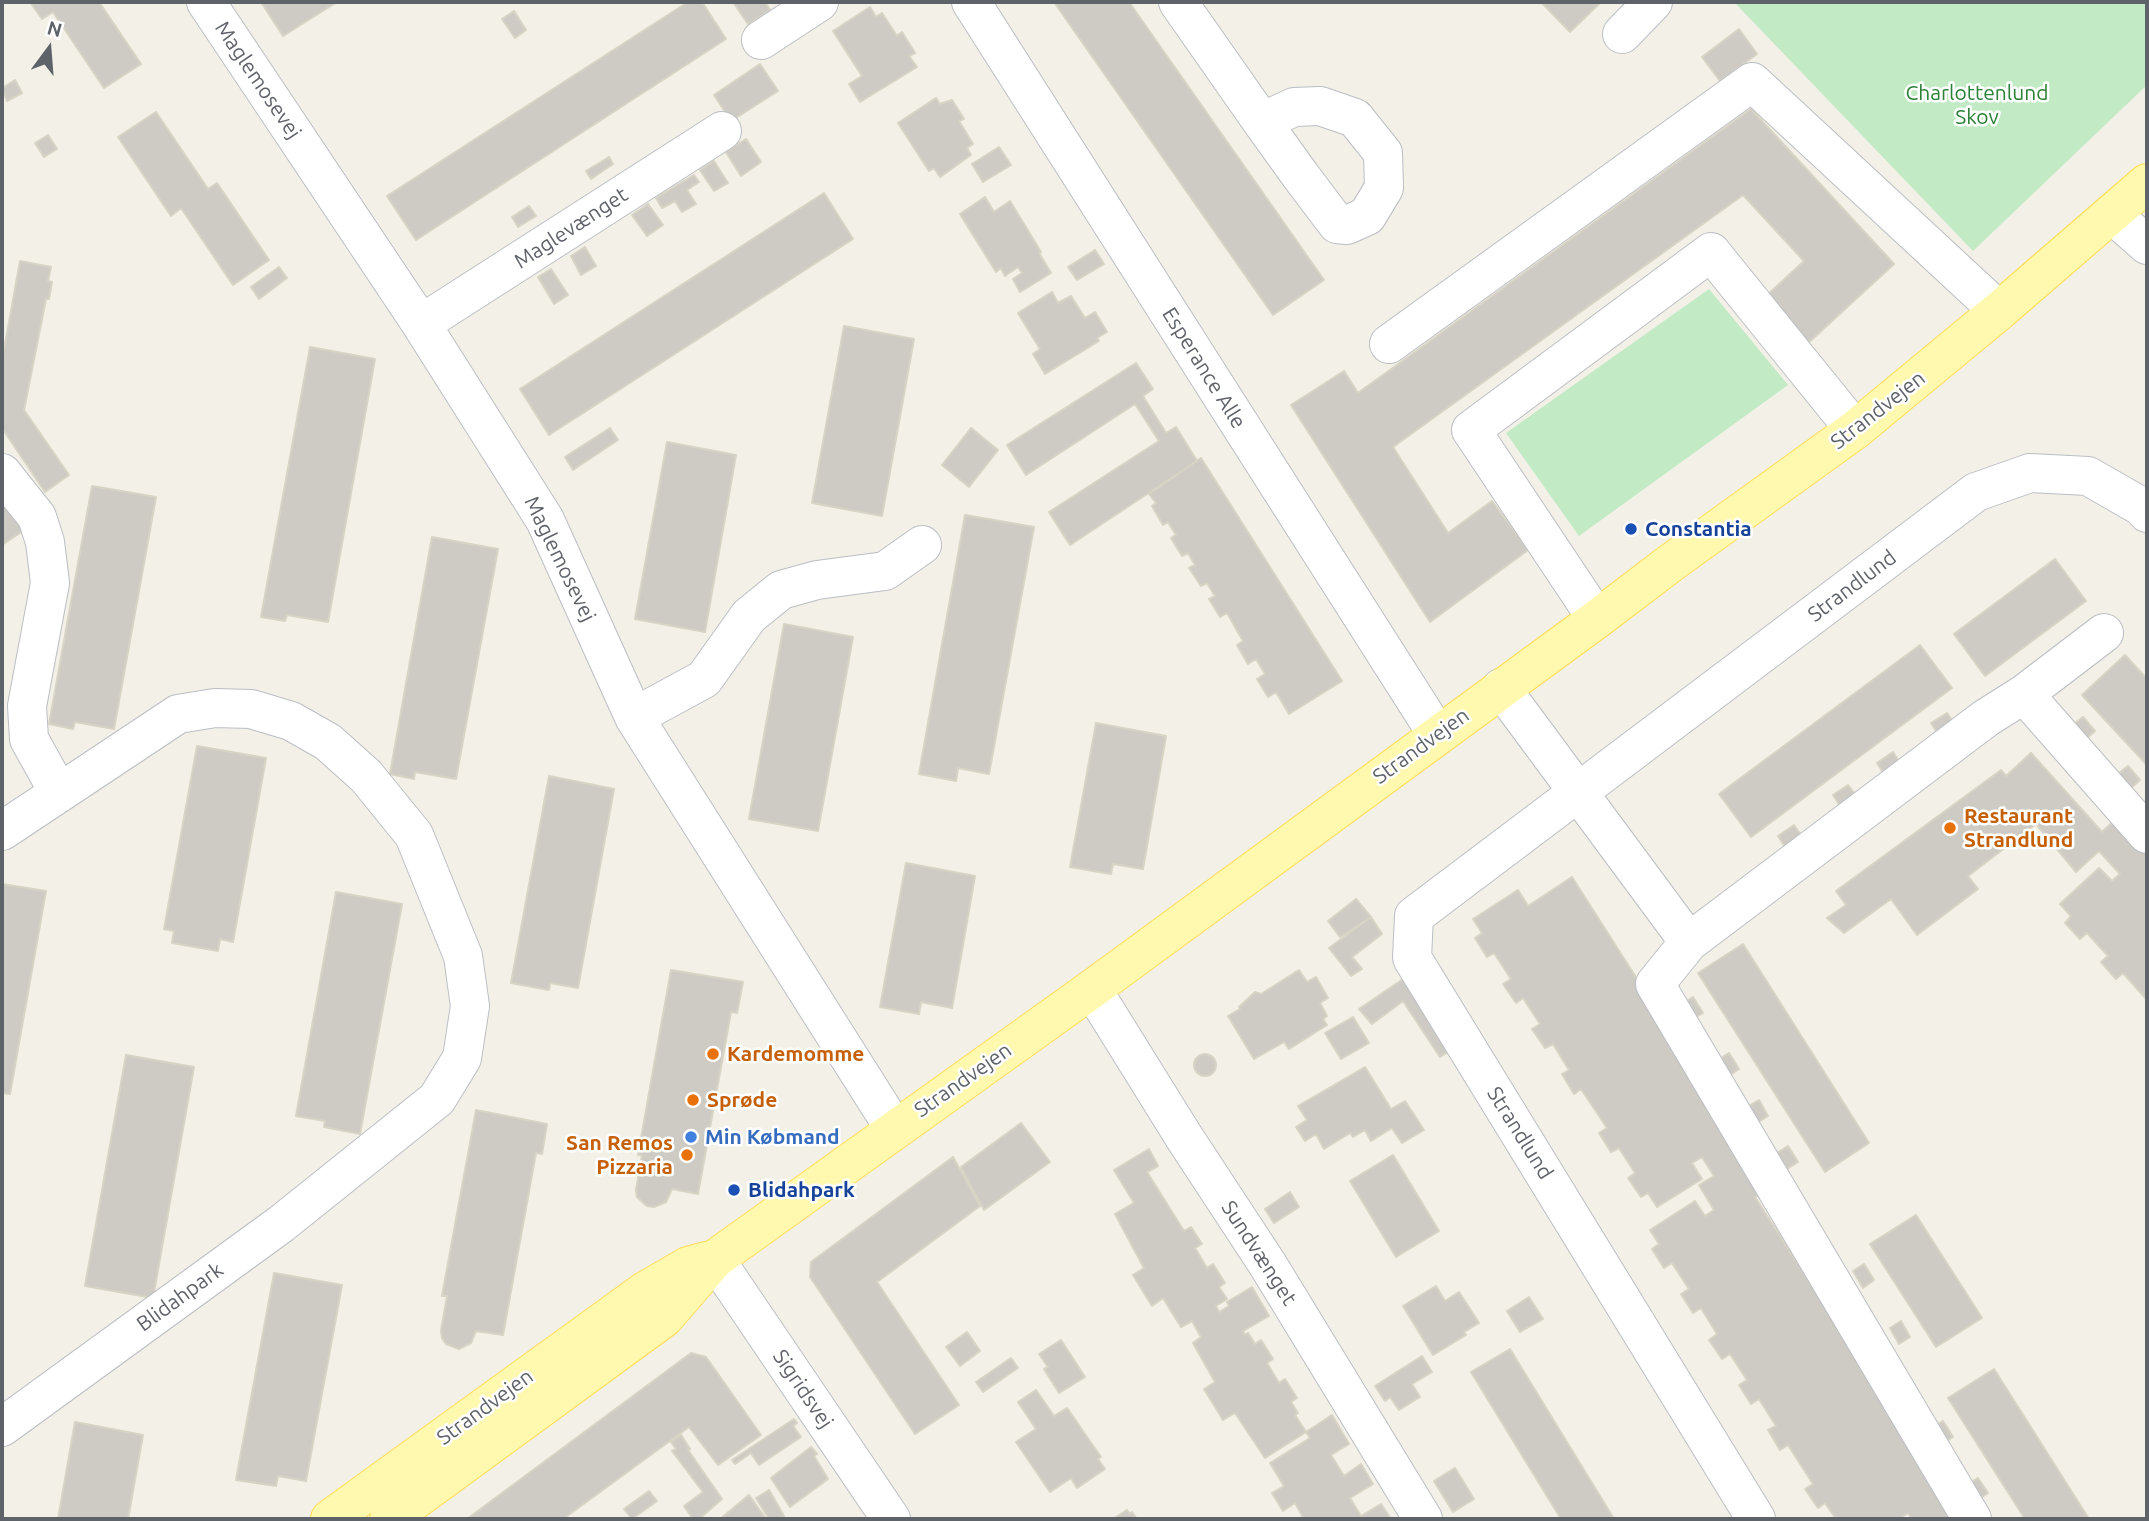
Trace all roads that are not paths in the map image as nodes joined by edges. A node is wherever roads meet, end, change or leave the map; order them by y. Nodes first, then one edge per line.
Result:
1 (206, 2) edge
2 (820, 2) edge
3 (971, 2) edge
4 (1178, 2) edge
5 (1653, 2) edge
6 (1622, 34) dead end
7 (761, 40) dead end
8 (1262, 122) dead end
9 (722, 131) dead end
10 (2147, 183) edge
11 (2113, 215) junction
12 (2147, 246) edge
13 (2000, 311) junction
14 (421, 324) junction
15 (1389, 344) dead end
16 (1855, 430) junction
17 (2, 473) edge
18 (2147, 513) edge
19 (922, 545) dead end
20 (1598, 619) junction
21 (2104, 633) dead end
22 (1501, 688) junction
23 (2024, 694) junction
24 (635, 717) junction
25 (1437, 734) junction
26 (59, 793) junction
27 (1579, 793) junction
28 (2, 831) edge
29 (2147, 834) edge
30 (1689, 942) junction
31 (1091, 989) junction
32 (894, 1128) junction
33 (715, 1259) junction
34 (2, 1427) edge
35 (330, 1519) edge
36 (389, 1519) edge
37 (891, 1519) edge
38 (1423, 1519) edge
39 (1756, 1519) edge
40 (1972, 1519) edge

1 - 14 street, Maglemosevej
2 - 7 street
3 - 25 street, Esperance Alle
4 - 8 street
5 - 6 street
9 - 14 street, Maglevænget
10 - 11 main road, Strandvejen
11 - 12 street
11 - 13 main road, Strandvejen
13 - 15 street
13 - 16 main road, Strandvejen
14 - 24 street, Maglemosevej
16 - 20 main road, Strandvejen
16 - 20 street
17 - 26 street
18 - 27 street, Strandlund
19 - 24 street
20 - 22 main road, Strandvejen
21 - 23 street
22 - 25 main road, Strandvejen
22 - 27 street
23 - 29 street
23 - 30 street
24 - 32 street, Maglemosevej
25 - 31 main road, Strandvejen
26 - 28 street, Blidahpark
26 - 34 street, Blidahpark
27 - 30 street
27 - 39 street, Strandlund
30 - 40 street
31 - 32 main road, Strandvejen
31 - 38 street, Sundvænget
32 - 33 main road, Strandvejen
33 - 35 main road, Strandvejen
33 - 36 main road, Strandvejen
33 - 37 street, Sigridsvej

